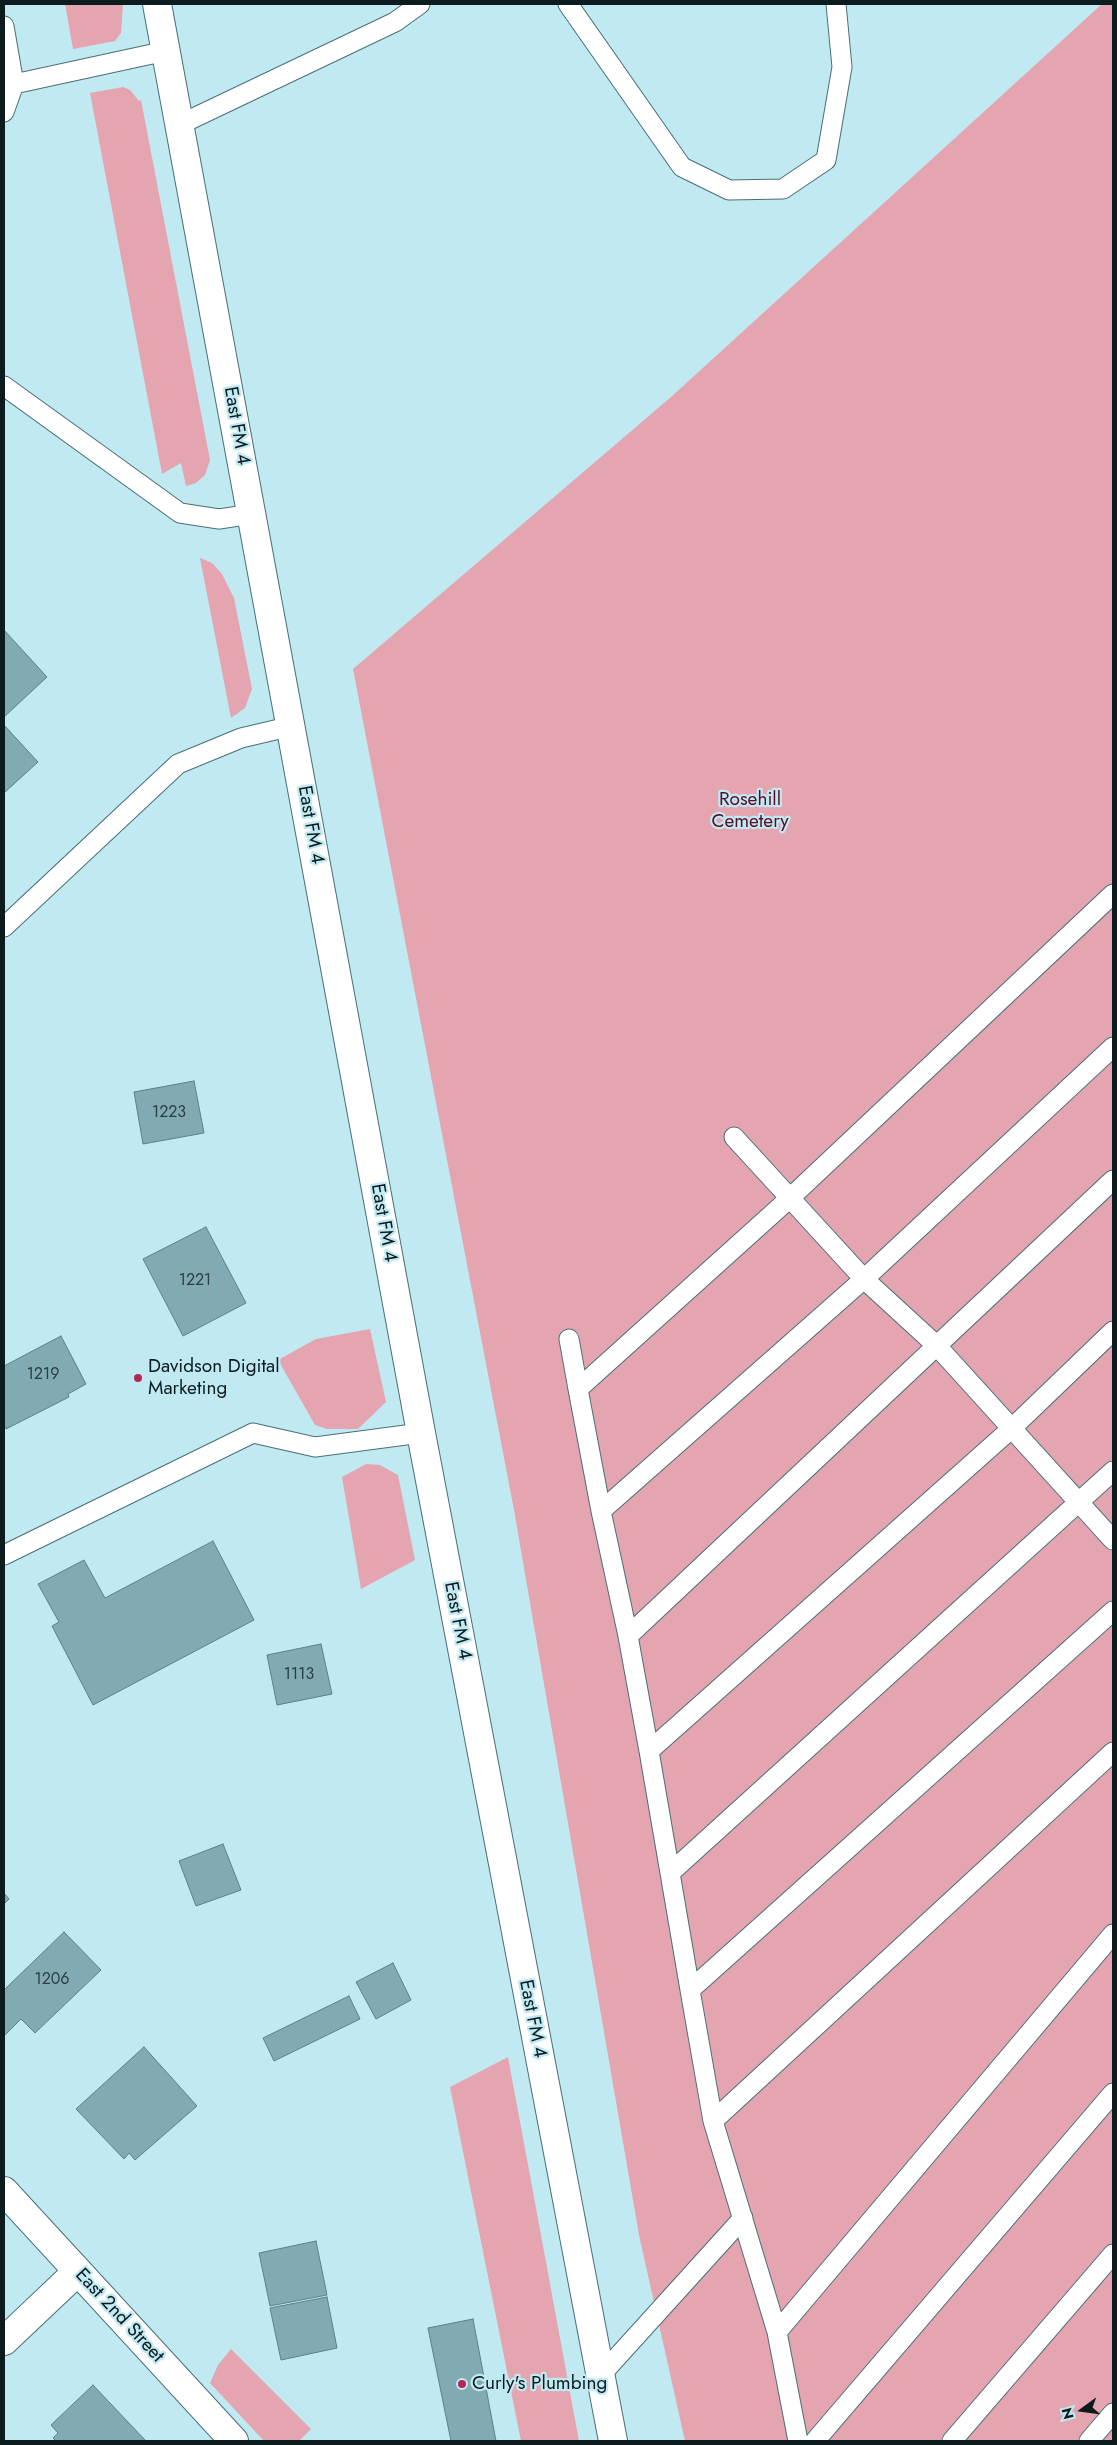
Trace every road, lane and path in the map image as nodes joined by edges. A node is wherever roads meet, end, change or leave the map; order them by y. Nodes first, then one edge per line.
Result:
1 (157, 4) edge
2 (420, 4) edge
3 (568, 4) edge
4 (836, 4) edge
5 (4, 26) edge
6 (166, 51) junction
7 (14, 84) junction
8 (4, 112) edge
9 (180, 124) junction
10 (4, 386) edge
11 (252, 514) junction
12 (292, 726) junction
13 (1113, 894) edge
14 (4, 927) edge
15 (1113, 1047) edge
16 (734, 1138) dead end
17 (1113, 1180) edge
18 (790, 1198) junction
19 (864, 1279) junction
20 (1113, 1331) edge
21 (569, 1338) dead end
22 (936, 1345) junction
23 (578, 1390) junction
24 (1011, 1429) junction
25 (421, 1433) junction
26 (1113, 1471) edge
27 (1080, 1503) junction
28 (601, 1511) junction
29 (1113, 1540) edge
30 (4, 1555) edge
31 (1113, 1611) edge
32 (628, 1636) junction
33 (649, 1751) junction
34 (1113, 1752) edge
35 (670, 1873) junction
36 (1113, 1934) edge
37 (690, 1990) junction
38 (1113, 2094) edge
39 (714, 2121) junction
40 (4, 2191) edge
41 (743, 2218) junction
42 (1113, 2254) edge
43 (78, 2271) junction
44 (777, 2332) junction
45 (4, 2341) edge
46 (600, 2376) junction
47 (1113, 2413) edge
48 (234, 2441) edge
49 (613, 2441) edge
50 (798, 2441) edge
51 (815, 2441) edge
52 (952, 2441) edge
53 (1089, 2441) edge

1 - 6 main road, East FM 4
2 - 9 lane
3 - 4 lane
5 - 7 lane
6 - 7 lane
6 - 9 main road, East FM 4
7 - 8 lane
9 - 11 main road, East FM 4
10 - 11 lane
11 - 12 main road, East FM 4
12 - 14 lane
12 - 25 main road, East FM 4
13 - 18 lane
15 - 19 lane
16 - 18 lane
17 - 22 lane
18 - 19 lane
18 - 23 lane
19 - 22 lane
19 - 28 lane
20 - 24 lane
21 - 23 lane
22 - 24 lane
22 - 32 lane
23 - 28 lane
24 - 27 lane
24 - 33 lane
25 - 30 lane
25 - 46 main road, East FM 4
26 - 27 lane
27 - 29 lane
27 - 35 lane
28 - 32 lane
31 - 37 lane
32 - 33 lane
33 - 35 lane
34 - 39 lane
35 - 37 lane
36 - 44 lane
37 - 39 lane
38 - 51 lane
39 - 41 lane
40 - 43 main road, East 2nd Street
41 - 44 lane
41 - 46 lane
42 - 52 lane
43 - 45 main road
43 - 48 main road, East 2nd Street
44 - 50 lane
46 - 49 main road, East FM 4
47 - 53 lane

